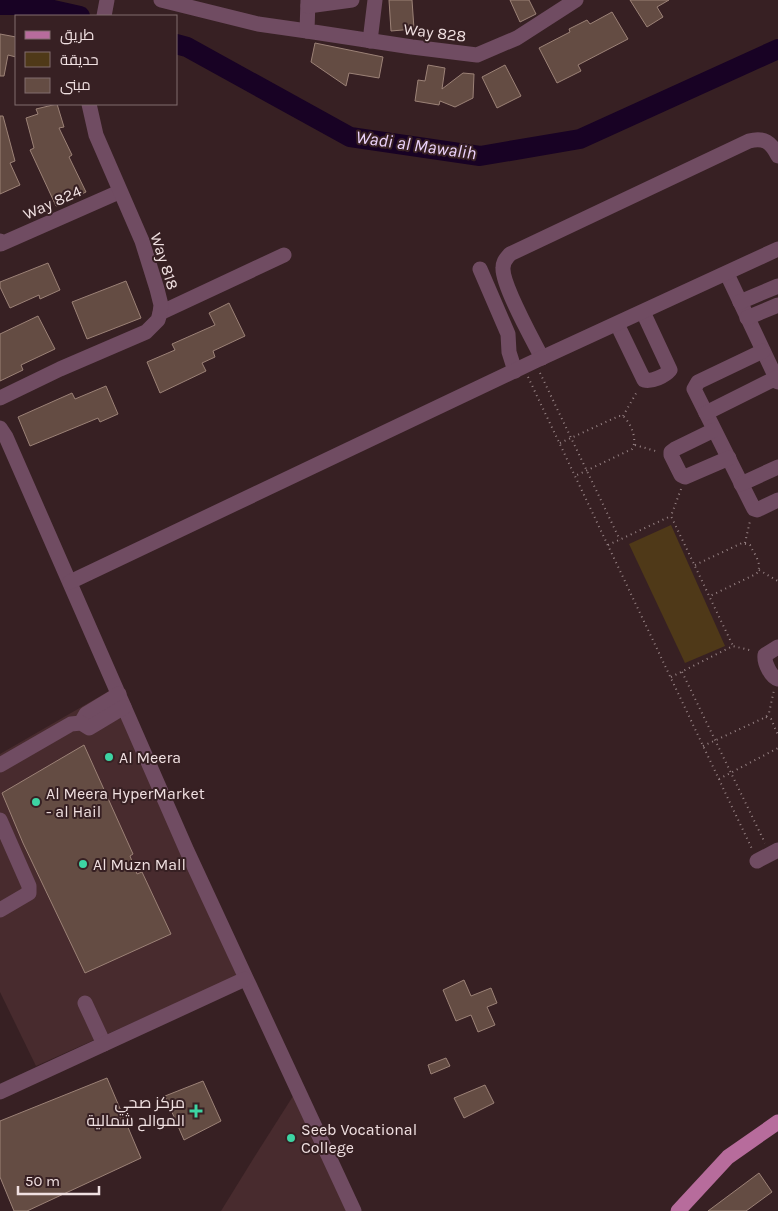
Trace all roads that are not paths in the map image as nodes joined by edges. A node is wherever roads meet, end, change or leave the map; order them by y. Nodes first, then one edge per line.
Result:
1 (107, 0) edge
2 (161, 0) edge
3 (352, 0) edge
4 (375, 0) edge
5 (576, 0) edge
6 (179, 2) edge
7 (308, 3) edge
8 (559, 5) edge
9 (104, 15) edge
10 (307, 31) junction
11 (370, 41) junction
12 (89, 105) edge
13 (778, 156) edge
14 (119, 192) junction
15 (0, 241) edge
16 (778, 249) edge
17 (284, 255) dead end
18 (480, 270) dead end
19 (727, 274) junction
20 (778, 286) edge
21 (740, 302) junction
22 (778, 304) edge
23 (643, 312) junction
24 (160, 313) junction
25 (748, 318) junction
26 (616, 324) junction
27 (764, 351) junction
28 (529, 364) junction
29 (777, 380) edge
30 (0, 398) edge
31 (706, 413) junction
32 (0, 428) edge
33 (714, 430) junction
34 (728, 458) junction
35 (778, 467) edge
36 (741, 484) junction
37 (778, 500) edge
38 (70, 582) junction
39 (778, 647) edge
40 (777, 679) edge
41 (121, 701) junction
42 (0, 766) edge
43 (0, 820) edge
44 (774, 852) edge
45 (757, 861) road end
46 (0, 910) edge
47 (245, 978) junction
48 (85, 1003) dead end
49 (104, 1044) junction
50 (0, 1092) edge
51 (778, 1122) edge
52 (354, 1211) edge
53 (678, 1211) edge

1 - 9 street
2 - 6 street, Way 828
3 - 7 street
4 - 11 street
5 - 8 street, Way 828
6 - 10 street, Way 828
7 - 10 street
8 - 11 street, Way 828
10 - 11 street, Way 828
12 - 14 street, Way 818
13 - 28 street
14 - 15 street, Way 824
14 - 24 street, Way 818
16 - 19 street
17 - 24 street
18 - 28 street
19 - 21 street
19 - 23 street
20 - 21 street
21 - 25 street
22 - 25 street
23 - 26 street
23 - 26 street
24 - 30 street, Way 818
25 - 27 street
26 - 28 street
27 - 29 street
27 - 31 street
28 - 38 street
29 - 31 street
31 - 33 street
32 - 38 street
33 - 34 street
33 - 34 street
34 - 36 street
35 - 36 street
36 - 37 street
38 - 41 street
39 - 40 street
41 - 42 street
41 - 47 street
43 - 46 street
44 - 45 street
47 - 49 street
47 - 52 street
48 - 49 street
49 - 50 street
51 - 53 main road

